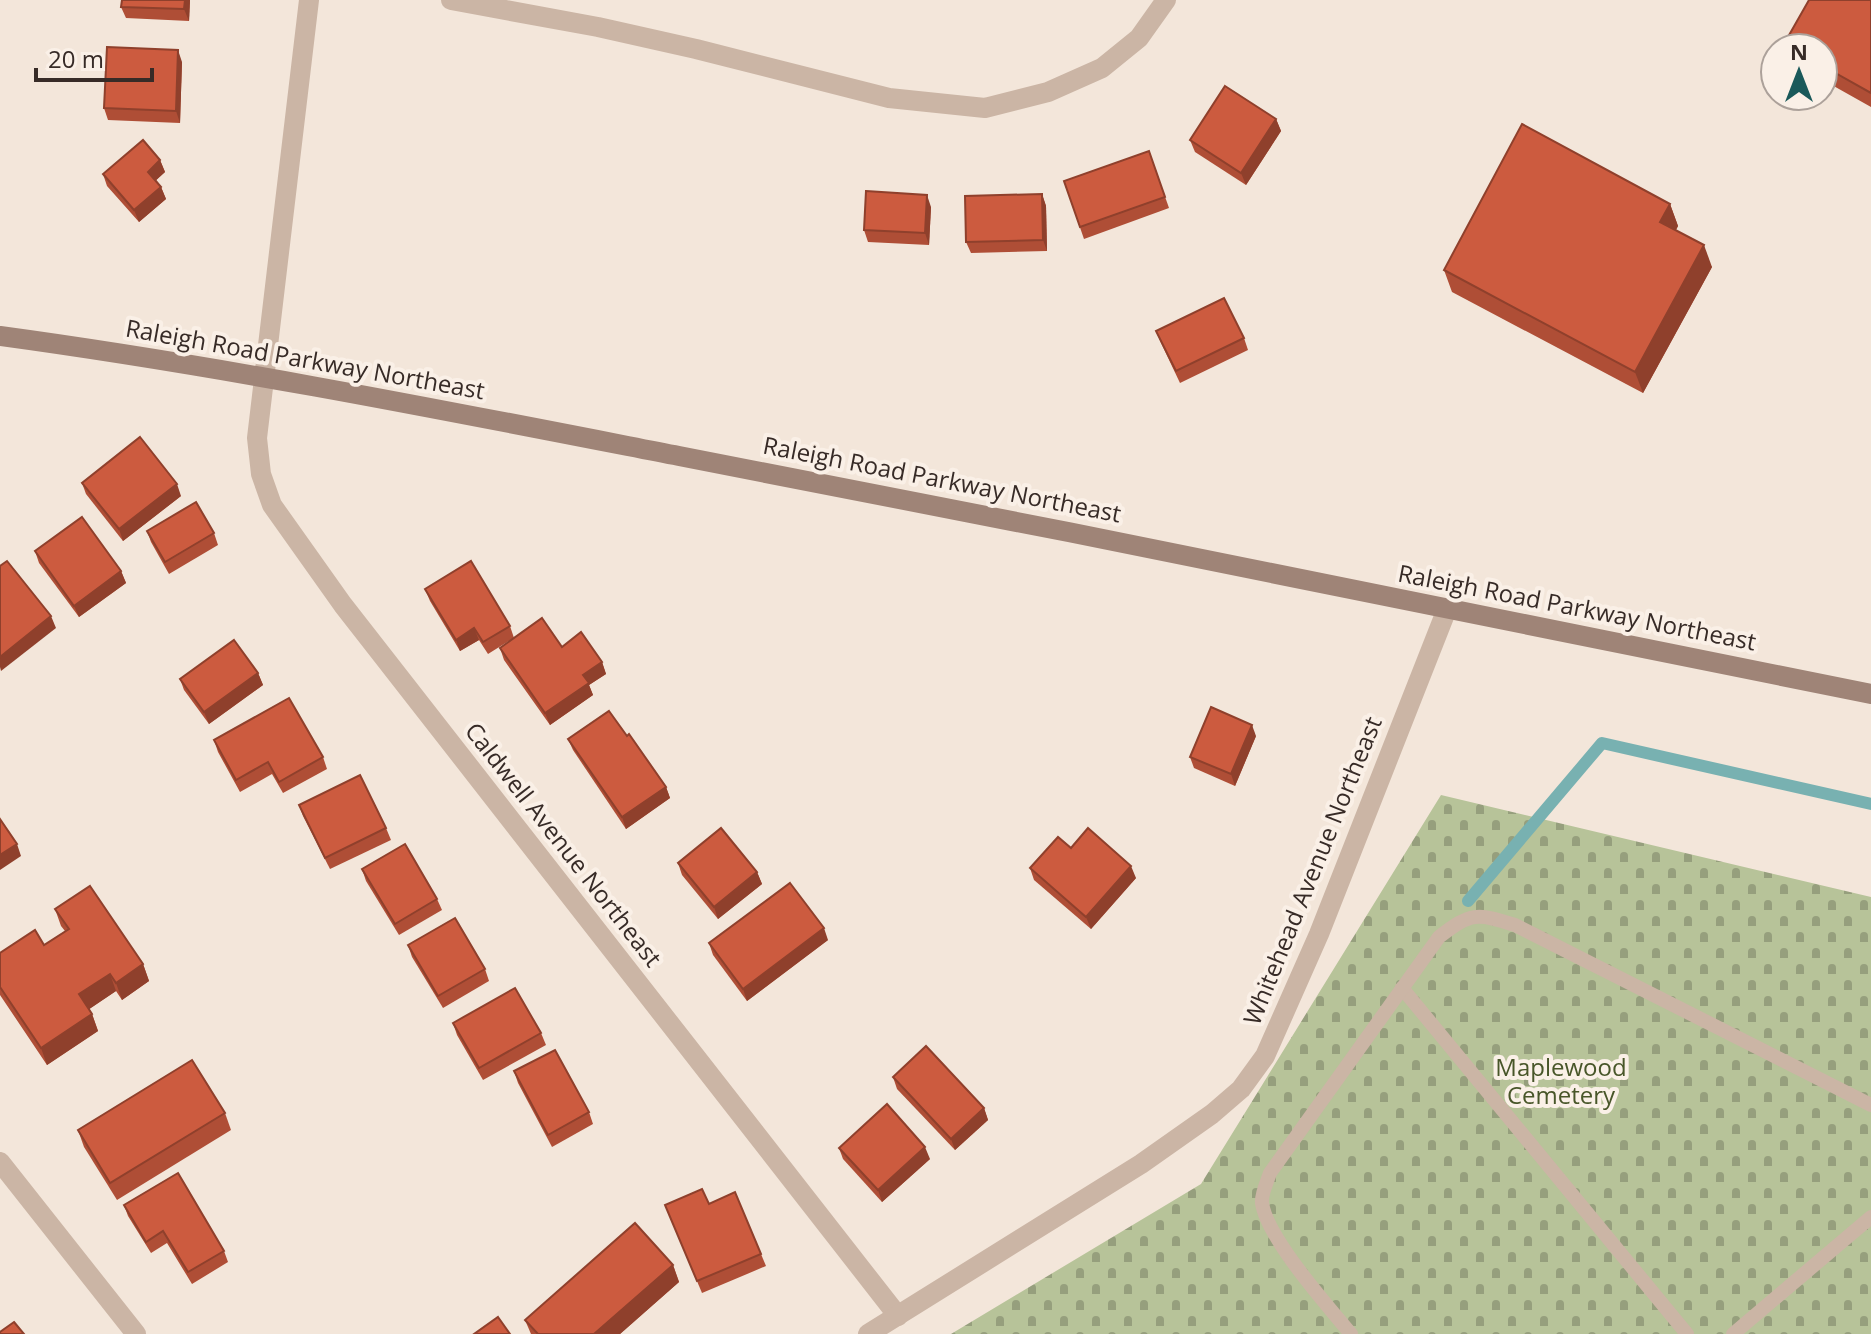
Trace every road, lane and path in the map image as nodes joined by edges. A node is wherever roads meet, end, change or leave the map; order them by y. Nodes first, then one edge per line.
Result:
1 (309, 0) edge
2 (451, 0) edge
3 (1166, 0) edge
4 (0, 336) edge
5 (263, 376) junction
6 (1447, 609) junction
7 (1871, 694) edge
8 (1402, 988) junction
9 (1871, 1105) edge
10 (0, 1162) edge
11 (1871, 1217) edge
12 (898, 1316) junction
13 (136, 1334) edge
14 (868, 1334) edge
15 (1351, 1334) edge
16 (1687, 1334) edge
17 (1733, 1334) edge

1 - 5 street, Caldwell Avenue Northeast
2 - 3 street
4 - 5 street, Raleigh Road Parkway Northeast
5 - 6 street, Raleigh Road Parkway Northeast
5 - 12 street, Caldwell Avenue Northeast
6 - 7 street, Raleigh Road Parkway Northeast
6 - 12 street, Whitehead Avenue Northeast
8 - 9 lane
8 - 15 lane
8 - 16 lane
10 - 13 street
11 - 17 lane
12 - 14 street, Whitehead Avenue Northeast

